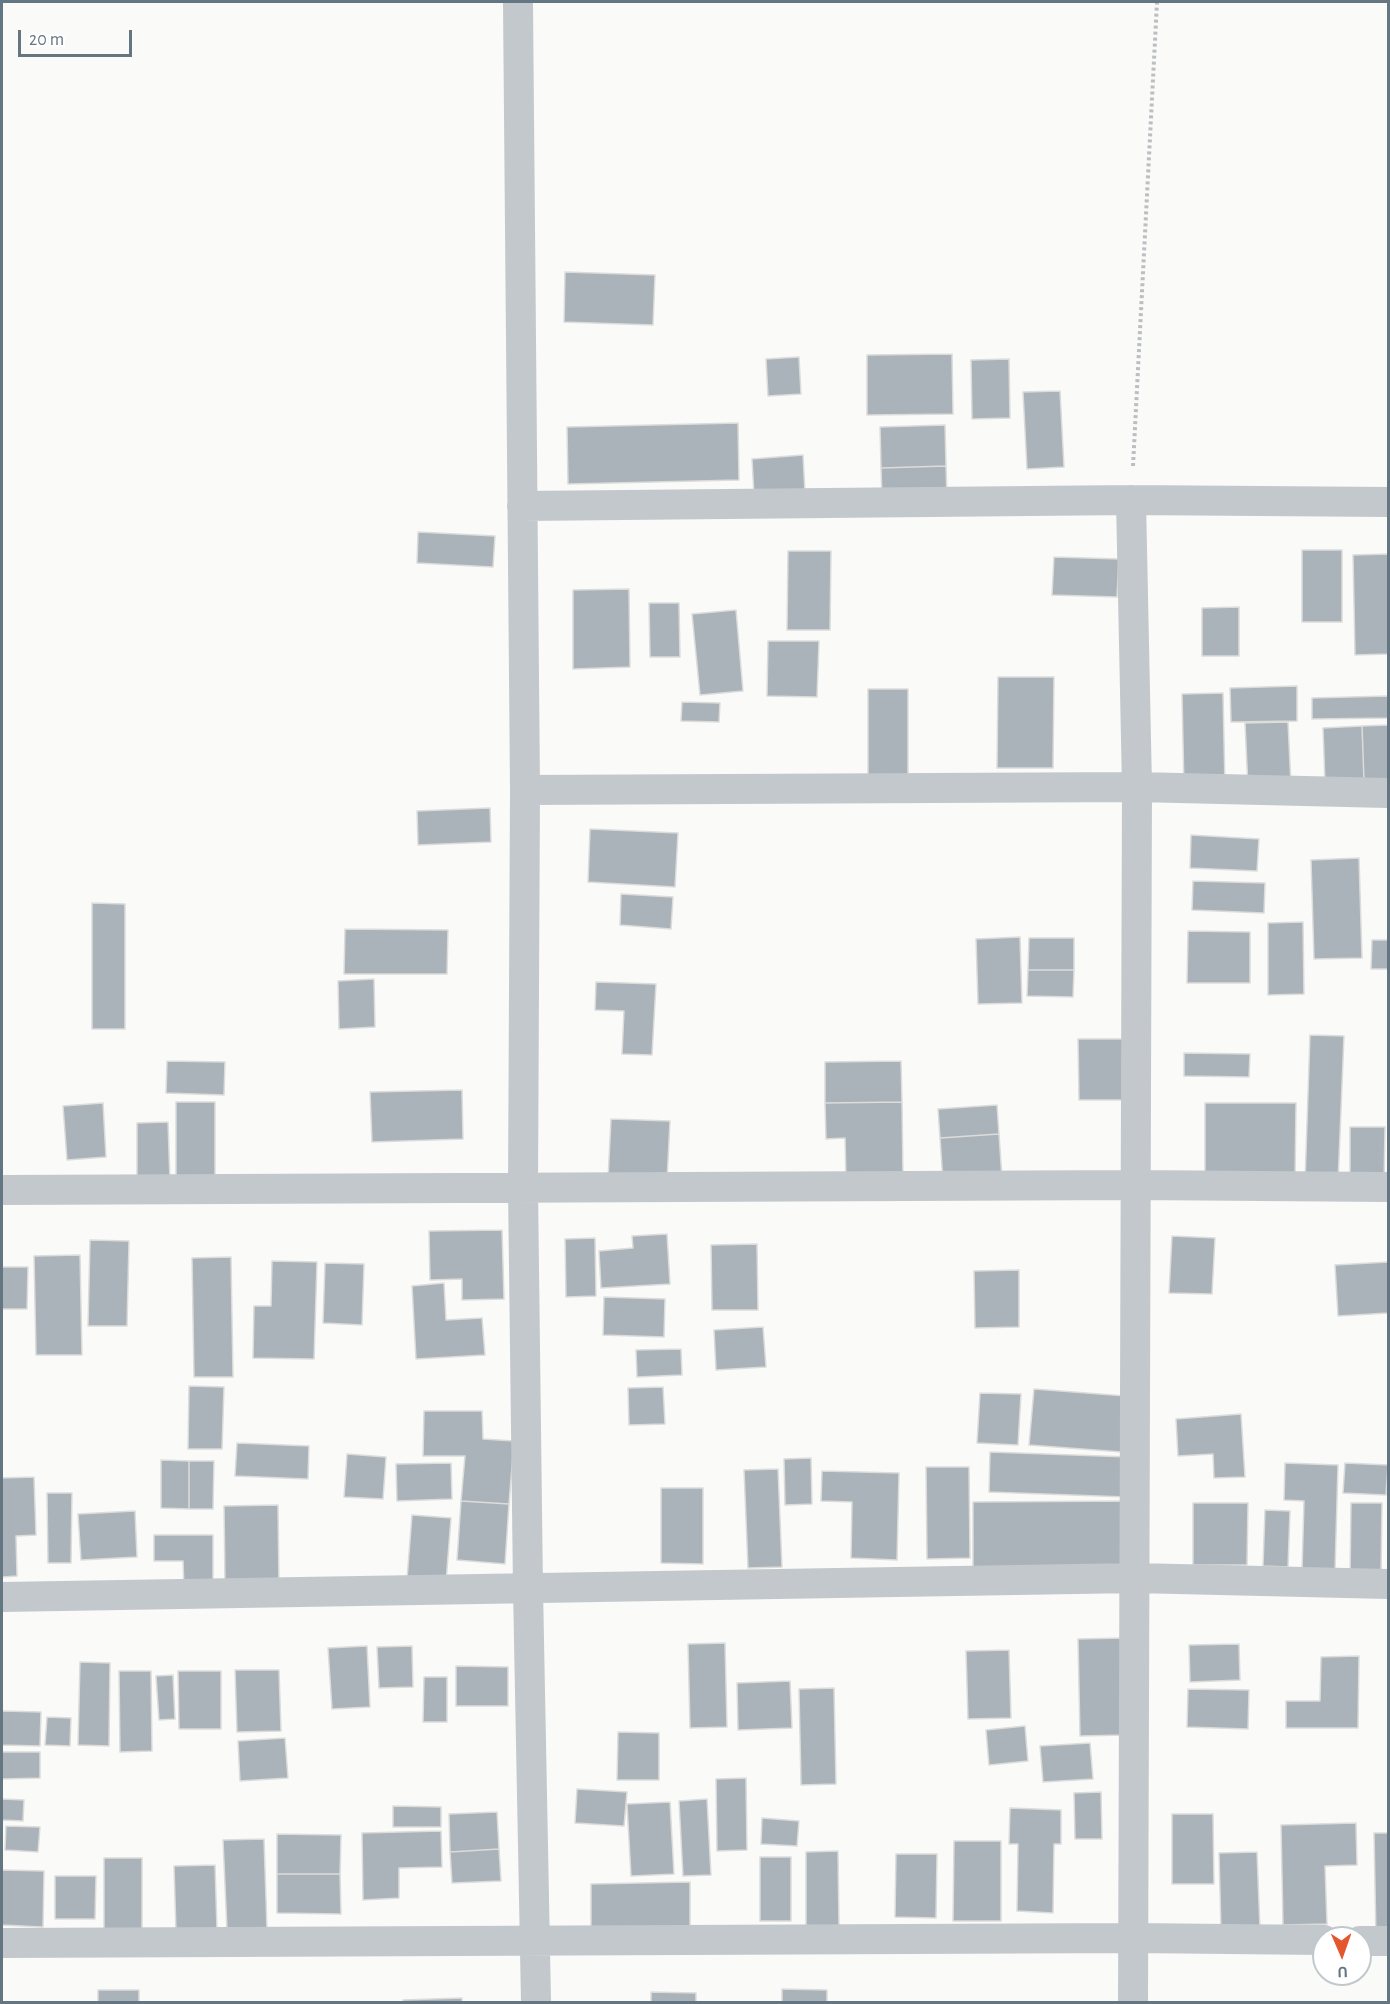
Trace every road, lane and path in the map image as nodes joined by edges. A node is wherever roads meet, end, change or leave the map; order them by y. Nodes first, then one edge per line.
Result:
1 (518, 2) edge
2 (1157, 2) edge
3 (1131, 500) junction
4 (1389, 502) edge
5 (522, 506) junction
6 (1137, 787) junction
7 (525, 790) junction
8 (1389, 793) edge
9 (1135, 1185) junction
10 (1389, 1187) edge
11 (523, 1188) junction
12 (2, 1190) edge
13 (1135, 1578) junction
14 (1389, 1584) edge
15 (528, 1588) junction
16 (2, 1597) edge
17 (1133, 1938) junction
18 (535, 1940) junction
19 (1312, 1940) edge
20 (1372, 1941) edge
21 (1389, 1941) edge
22 (2, 1943) edge
23 (536, 2002) edge
24 (1133, 2002) edge

1 - 5 street
2 - 3 path
3 - 4 street
3 - 5 street
3 - 6 street
5 - 7 street
6 - 7 street
6 - 8 street
6 - 9 street
7 - 11 street
9 - 10 street
9 - 11 street
9 - 13 street
11 - 12 street
11 - 15 street
13 - 14 street
13 - 15 street
13 - 17 street
15 - 16 street
15 - 18 street
17 - 18 street
17 - 19 street
17 - 24 street
18 - 22 street
18 - 23 street
20 - 21 street

